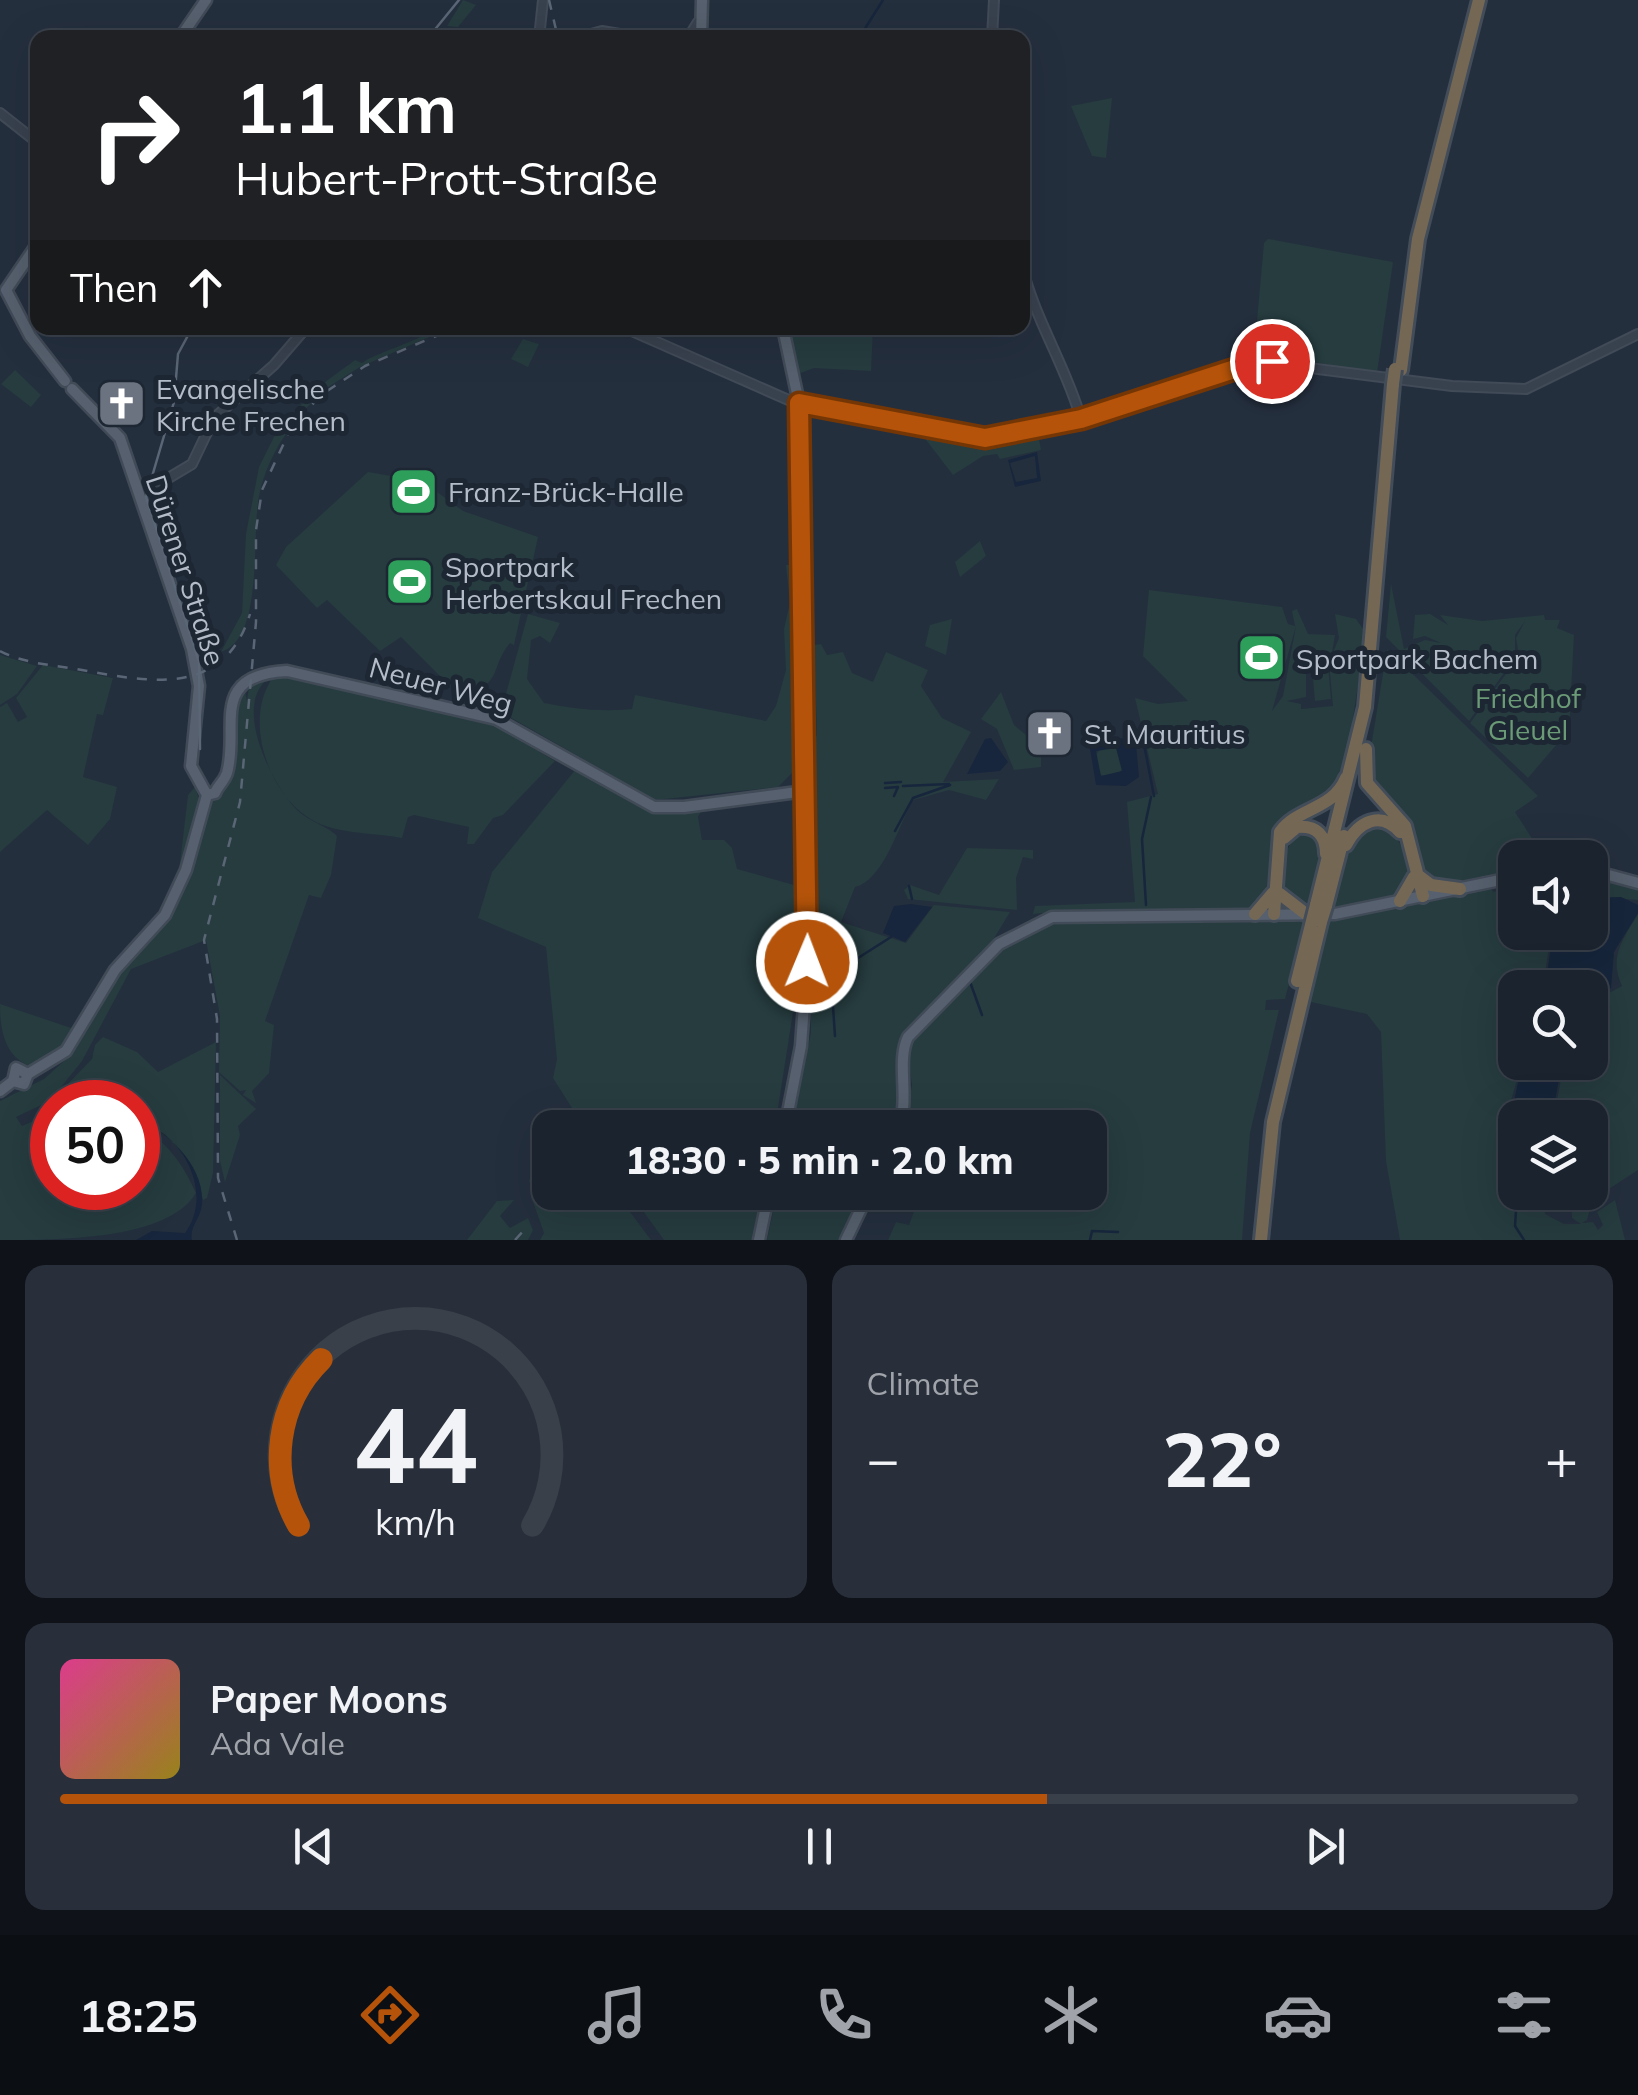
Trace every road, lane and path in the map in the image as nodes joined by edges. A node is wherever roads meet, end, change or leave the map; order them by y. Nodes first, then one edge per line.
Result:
1 (206, 0) edge
2 (543, 0) edge
3 (705, 0) edge
4 (994, 0) edge
5 (1476, 0) edge
6 (700, 13) junction
7 (185, 30) edge
8 (542, 30) edge
9 (692, 30) edge
10 (703, 30) edge
11 (704, 30) edge
12 (992, 30) edge
13 (0, 113) edge
14 (30, 137) edge
15 (30, 253) edge
16 (18, 270) junction
17 (0, 276) edge
18 (1030, 295) edge
19 (1638, 334) edge
20 (298, 335) edge
21 (640, 335) edge
22 (781, 335) edge
23 (1399, 377) junction
24 (796, 403) junction
25 (1081, 419) junction
26 (140, 496) junction
27 (1361, 751) junction
28 (202, 783) junction
29 (218, 786) junction
30 (792, 792) junction
31 (207, 795) junction
32 (1338, 861) junction
33 (1325, 874) junction
34 (1608, 875) edge
35 (1416, 877) junction
36 (1498, 881) edge
37 (1638, 883) edge
38 (1460, 889) junction
39 (1277, 892) junction
40 (1421, 897) junction
41 (1400, 901) junction
42 (1255, 914) junction
43 (1276, 914) junction
44 (1319, 914) junction
45 (806, 937) junction
46 (0, 1091) edge
47 (788, 1110) edge
48 (903, 1110) edge
49 (765, 1210) edge
50 (861, 1210) edge
51 (759, 1240) edge
52 (846, 1240) edge
53 (1258, 1240) edge

1 - 7 main road
2 - 8 street
3 - 6 main road
3 - 11 main road
4 - 12 street
5 - 23 highway
6 - 9 street
6 - 10 main road
13 - 14 street
15 - 16 main road
16 - 17 main road
16 - 26 main road, Dürener Straße
18 - 25 street
19 - 23 street
20 - 26 street
21 - 24 street
22 - 24 main road
23 - 25 street
23 - 27 highway
24 - 25 street
24 - 30 main road
24 - 30 main road
26 - 28 main road, Dürener Straße
27 - 32 highway
27 - 33 highway
27 - 35 highway
27 - 39 highway
28 - 29 main road
28 - 31 main road, Dürener Straße
29 - 30 main road, Neuer Weg
29 - 31 main road
30 - 45 main road
30 - 45 main road
31 - 46 main road
32 - 35 highway
32 - 44 highway
33 - 39 highway
33 - 44 highway
34 - 37 main road
35 - 38 highway
35 - 40 highway
35 - 41 highway
36 - 38 main road
38 - 40 main road
39 - 42 highway
39 - 43 highway
39 - 44 highway
40 - 41 main road
41 - 44 main road
42 - 43 main road
42 - 48 main road
43 - 44 main road
44 - 53 highway
45 - 47 main road
49 - 51 main road
50 - 52 main road

